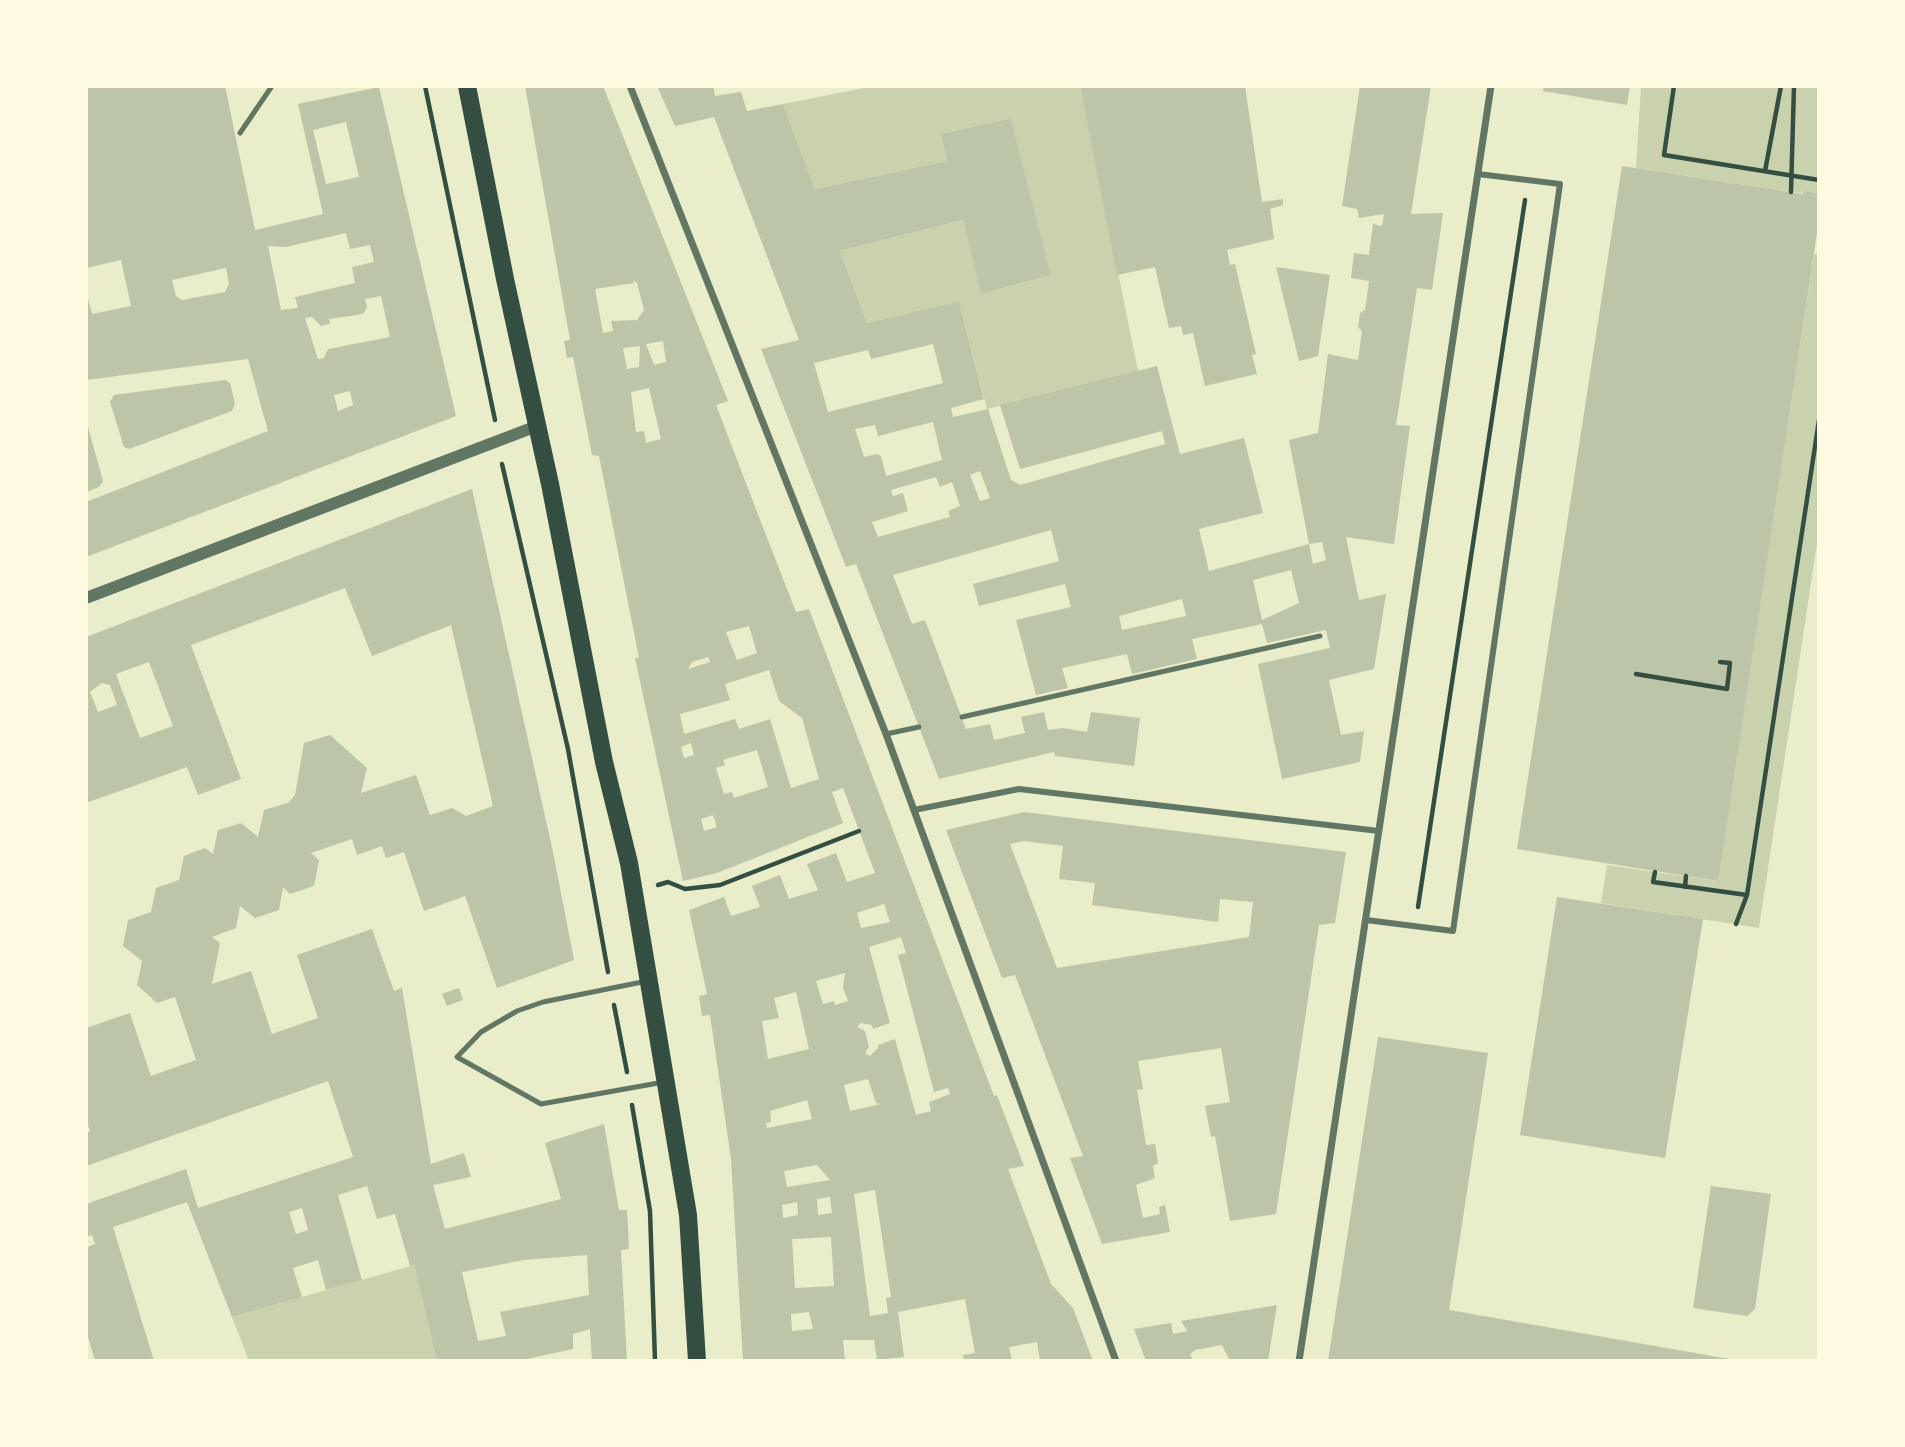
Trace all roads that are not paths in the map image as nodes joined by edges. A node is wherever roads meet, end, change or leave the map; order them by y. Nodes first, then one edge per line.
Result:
1 (272, 86) edge
2 (467, 86) edge
3 (631, 86) edge
4 (1491, 86) edge
5 (240, 133) dead end
6 (1478, 174) junction
7 (537, 426) junction
8 (86, 598) edge
9 (1320, 636) dead end
10 (962, 717) dead end
11 (919, 727) dead end
12 (886, 734) junction
13 (914, 810) junction
14 (1379, 831) junction
15 (1366, 920) junction
16 (650, 981) junction
17 (667, 1081) junction
18 (698, 1361) edge
19 (1116, 1361) edge
20 (1299, 1361) edge

1 - 5 lane
2 - 7 main road
3 - 12 street
4 - 6 street
6 - 14 street
6 - 15 street
7 - 8 street
7 - 16 main road
9 - 10 lane
11 - 12 lane
12 - 13 street
13 - 14 street
13 - 19 street
14 - 15 street
15 - 20 street
16 - 17 main road
16 - 17 lane
17 - 18 main road

